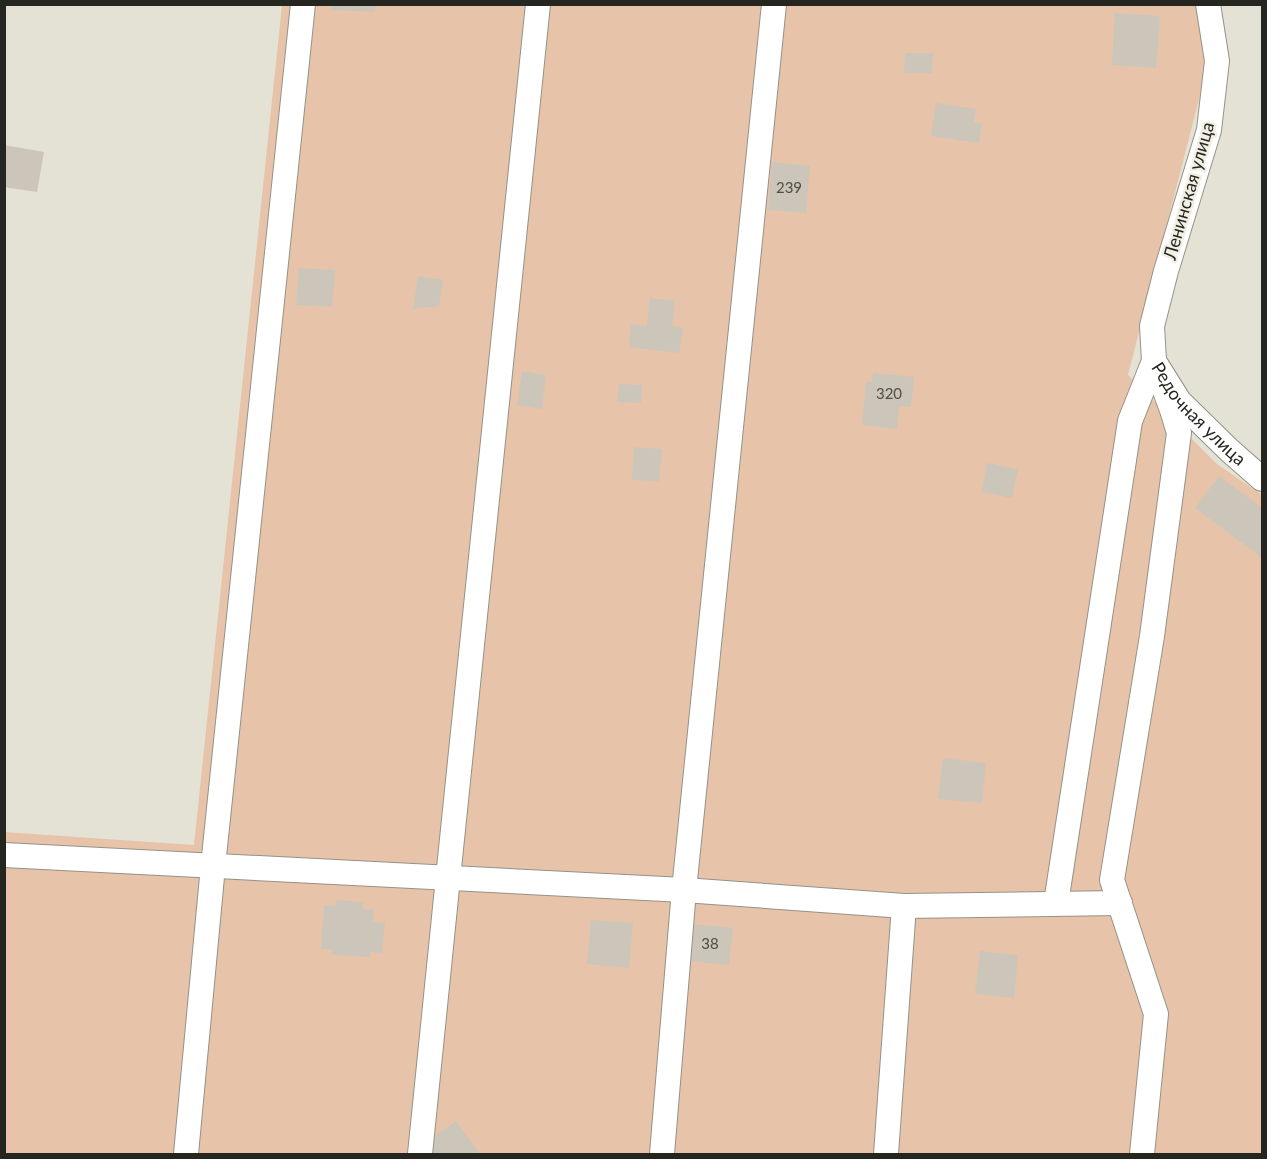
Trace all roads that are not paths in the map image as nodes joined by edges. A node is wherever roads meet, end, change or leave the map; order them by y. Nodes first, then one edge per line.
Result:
1 (303, 4) edge
2 (538, 4) edge
3 (774, 4) edge
4 (1208, 4) edge
5 (1166, 271) joint
6 (1154, 361) junction
7 (1263, 479) edge
8 (4, 855) edge
9 (213, 866) junction
10 (448, 878) junction
11 (684, 891) junction
12 (1056, 903) junction
13 (1120, 903) junction
14 (904, 906) junction
15 (186, 1155) edge
16 (420, 1155) edge
17 (662, 1155) edge
18 (886, 1155) edge
19 (1142, 1155) edge

1 - 9 street
2 - 10 street
3 - 11 street
4 - 5 street, Ленинская улица
5 - 6 street, Редочная улица
6 - 7 street, Редочная улица
6 - 12 street
6 - 13 street
8 - 9 street
9 - 10 street
9 - 15 street
10 - 11 street
10 - 16 street
11 - 14 street
11 - 17 street
12 - 13 street
12 - 14 street
13 - 19 street
14 - 18 street

